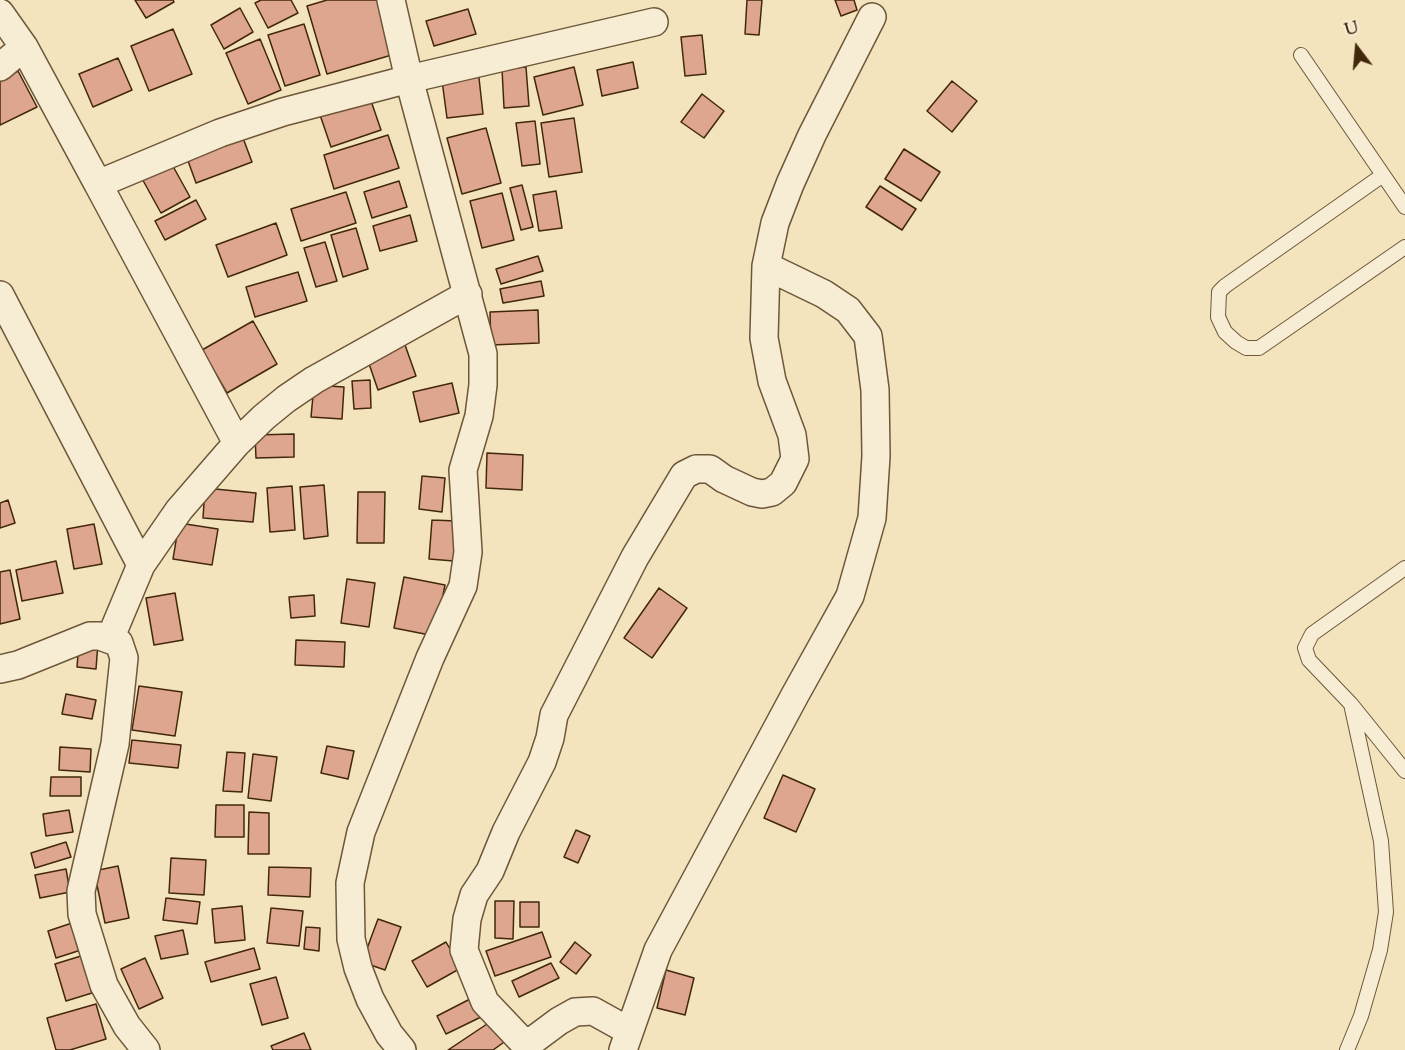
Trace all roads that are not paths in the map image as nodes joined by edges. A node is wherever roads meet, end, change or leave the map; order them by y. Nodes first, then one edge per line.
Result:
1 (391, 0) edge
2 (0, 12) edge
3 (872, 17) dead end
4 (654, 22) dead end
5 (24, 46) junction
6 (1301, 55) dead end
7 (0, 67) edge
8 (409, 79) junction
9 (1383, 175) junction
10 (98, 184) junction
11 (1405, 207) edge
12 (1405, 247) edge
13 (766, 266) junction
14 (468, 294) junction
15 (0, 295) edge
16 (237, 443) junction
17 (141, 565) junction
18 (1405, 568) edge
19 (110, 639) junction
20 (0, 669) edge
21 (1351, 704) junction
22 (1405, 771) edge
23 (626, 1040) edge
24 (146, 1050) edge
25 (402, 1050) edge
26 (1347, 1050) edge

1 - 8 street
2 - 5 street
3 - 13 street
4 - 8 street
5 - 7 street
5 - 10 street
6 - 9 lane
8 - 10 street
8 - 14 street
9 - 11 lane
9 - 12 lane
10 - 16 street
13 - 23 street
13 - 23 street
14 - 16 street
14 - 25 street
15 - 17 street
16 - 17 street
17 - 19 street
18 - 21 lane
19 - 20 street
19 - 24 street
21 - 22 lane
21 - 26 lane

